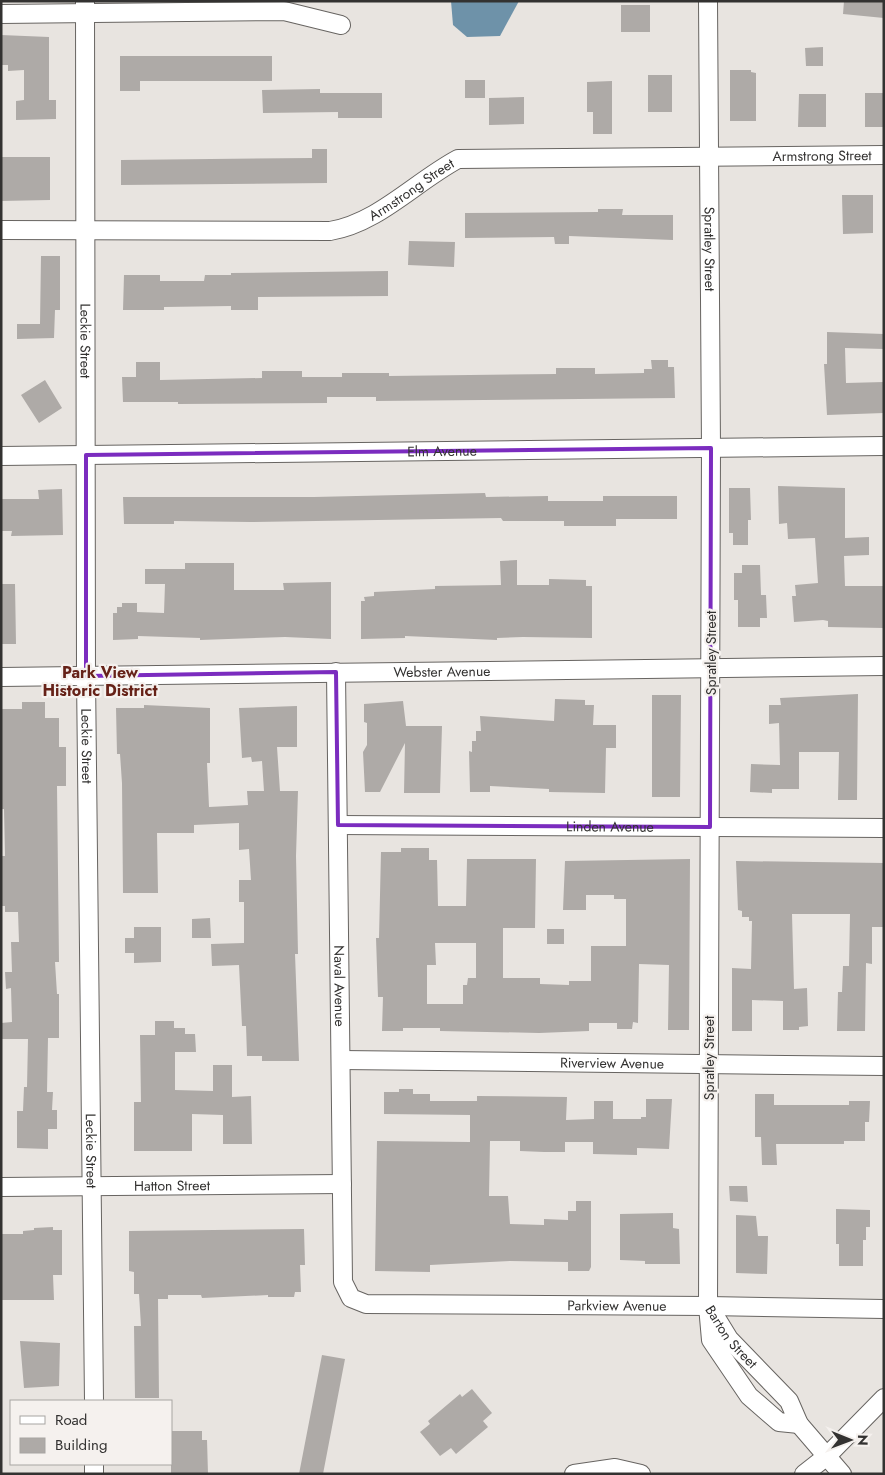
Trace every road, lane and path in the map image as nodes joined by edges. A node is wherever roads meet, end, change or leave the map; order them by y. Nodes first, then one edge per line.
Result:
1 (708, 1) edge
2 (85, 7) edge
3 (1, 14) edge
4 (341, 25) dead end
5 (884, 155) edge
6 (709, 158) junction
7 (1, 230) edge
8 (85, 230) junction
9 (884, 446) edge
10 (711, 448) junction
11 (86, 455) junction
12 (1, 456) edge
13 (884, 666) edge
14 (711, 667) junction
15 (336, 672) junction
16 (86, 676) junction
17 (1, 677) edge
18 (338, 825) junction
19 (710, 827) junction
20 (884, 828) edge
21 (341, 1060) junction
22 (709, 1064) junction
23 (884, 1066) edge
24 (342, 1184) junction
25 (91, 1186) junction
26 (1, 1187) edge
27 (351, 1298) joint
28 (708, 1306) junction
29 (884, 1309) edge
30 (884, 1398) edge
31 (94, 1400) edge
32 (799, 1424) junction
33 (827, 1456) junction
34 (574, 1474) edge
35 (641, 1474) edge
36 (804, 1474) edge
37 (842, 1474) edge

1 - 6 street, Spratley Street
2 - 3 street
2 - 4 street
2 - 8 street, Leckie Street
5 - 6 street, Armstrong Street
6 - 8 street, Armstrong Street
6 - 10 street, Spratley Street
7 - 8 street, Armstrong Street
8 - 11 street, Leckie Street
9 - 10 street, Elm Avenue
10 - 11 street, Elm Avenue
10 - 14 street, Spratley Street
11 - 12 street, Elm Avenue
11 - 16 street, Leckie Street
13 - 14 street, Webster Avenue
14 - 15 street, Webster Avenue
14 - 19 street, Spratley Street
15 - 16 street, Webster Avenue
15 - 18 street, Naval Avenue
16 - 17 street, Webster Avenue
16 - 25 street, Leckie Street
18 - 19 street, Linden Avenue
18 - 21 street, Naval Avenue
19 - 20 street, Linden Avenue
19 - 22 street, Spratley Street
21 - 22 street, Riverview Avenue
21 - 24 street, Naval Avenue
22 - 23 street, Riverview Avenue
22 - 28 street, Spratley Street
24 - 25 street, Hatton Street
24 - 27 street, Naval Avenue
25 - 26 street, Hatton Street
25 - 31 street, Leckie Street
27 - 28 street, Parkview Avenue
28 - 29 street, Parkview Avenue
28 - 32 street, Barton Street
28 - 32 street, Barton Street
30 - 33 street
32 - 33 street, Barton Street
33 - 36 street
33 - 37 street, Barton Street
34 - 35 street

